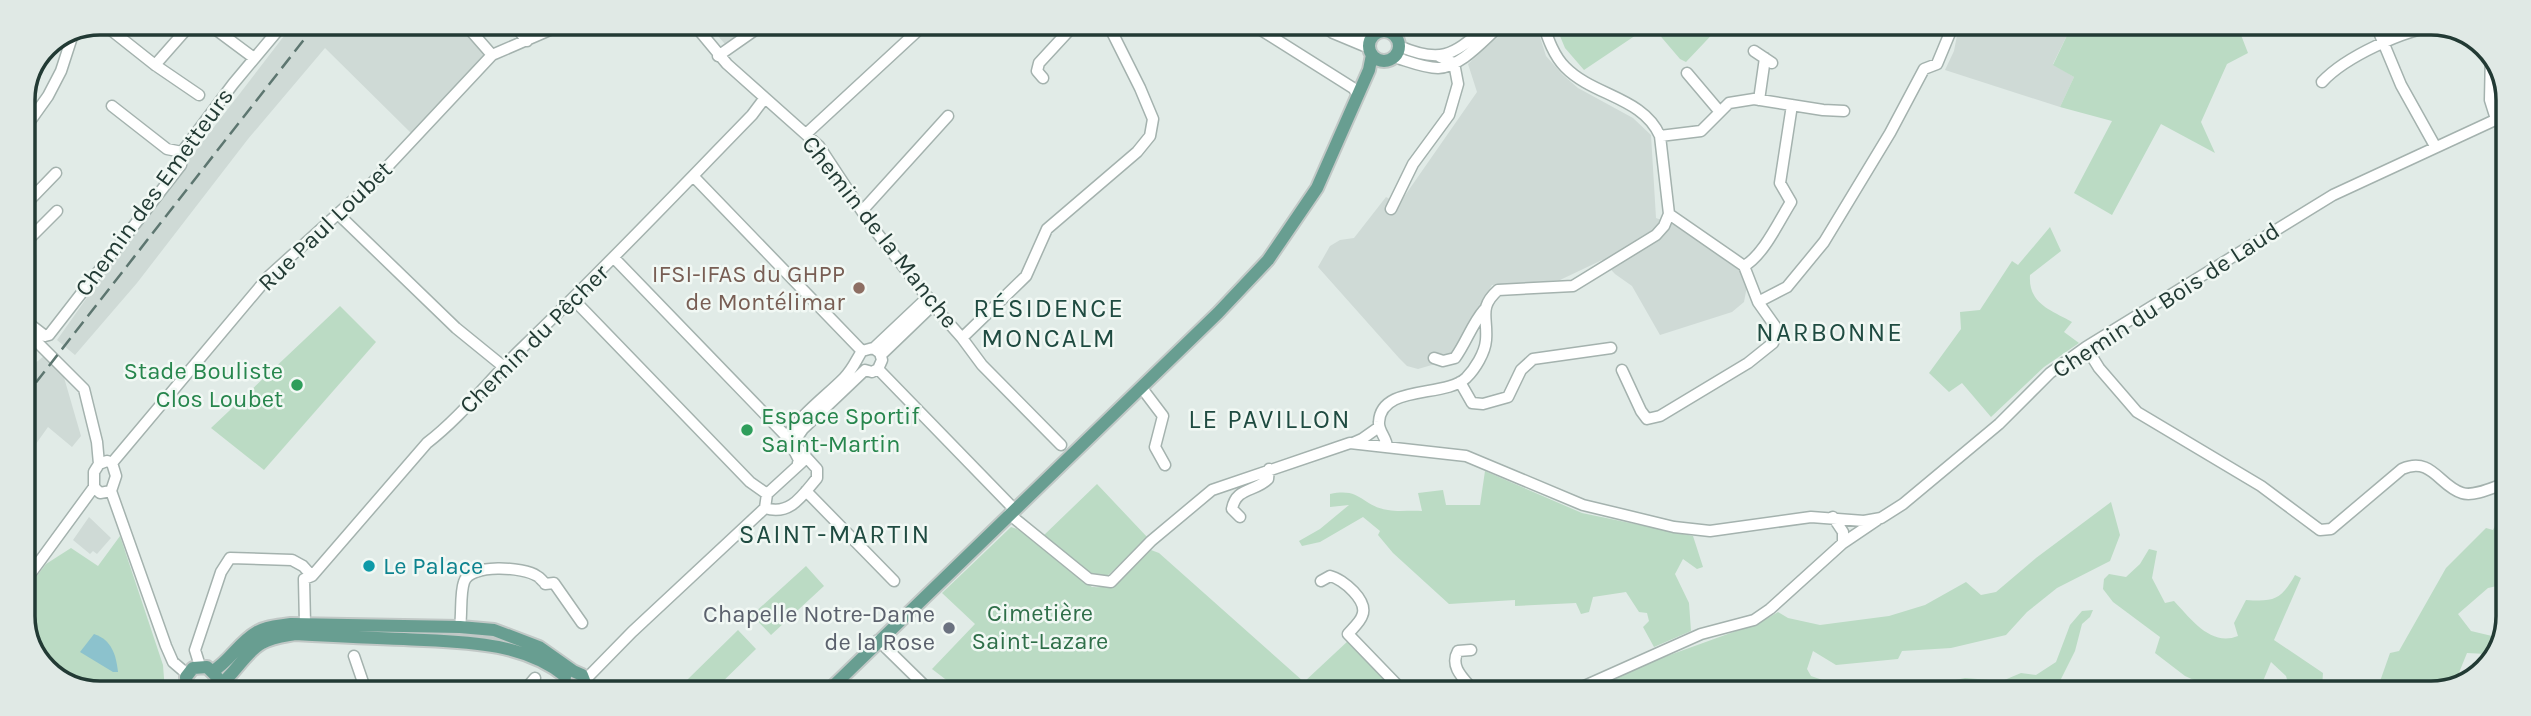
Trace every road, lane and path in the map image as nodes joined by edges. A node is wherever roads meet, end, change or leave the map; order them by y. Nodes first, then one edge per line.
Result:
1 (117, 35) edge
2 (181, 35) edge
3 (223, 35) edge
4 (274, 35) edge
5 (474, 35) edge
6 (522, 35) edge
7 (540, 35) edge
8 (702, 35) edge
9 (747, 35) edge
10 (913, 35) edge
11 (1064, 35) edge
12 (1114, 35) edge
13 (1269, 35) edge
14 (1345, 35) edge
15 (1476, 35) edge
16 (1488, 35) edge
17 (1547, 35) edge
18 (1949, 35) edge
19 (2380, 35) edge
20 (2406, 35) edge
21 (1375, 40) edge
22 (527, 41) junction
23 (70, 43) edge
24 (2384, 43) junction
25 (1393, 45) edge
26 (1754, 51) dead end
27 (492, 55) junction
28 (718, 55) junction
29 (254, 58) junction
30 (1440, 62) junction
31 (1454, 63) junction
32 (155, 65) junction
33 (1687, 73) dead end
34 (2491, 74) edge
35 (1042, 78) dead end
36 (2322, 82) dead end
37 (1458, 84) junction
38 (198, 94) dead end
39 (1358, 94) junction
40 (764, 99) junction
41 (1759, 100) junction
42 (1792, 105) junction
43 (112, 106) dead end
44 (1844, 111) dead end
45 (1720, 112) junction
46 (35, 114) edge
47 (948, 116) dead end
48 (2496, 119) joint
49 (806, 134) junction
50 (1660, 136) junction
51 (2435, 146) junction
52 (182, 152) junction
53 (56, 173) dead end
54 (694, 177) junction
55 (35, 195) edge
56 (1391, 209) dead end
57 (57, 211) dead end
58 (862, 211) junction
59 (338, 214) junction
60 (1669, 214) junction
61 (35, 233) edge
62 (614, 258) junction
63 (1744, 266) junction
64 (573, 299) junction
65 (931, 301) junction
66 (1758, 302) junction
67 (1484, 310) junction
68 (35, 328) edge
69 (962, 338) junction
70 (35, 340) edge
71 (2086, 347) junction
72 (1611, 348) dead end
73 (878, 352) junction
74 (860, 356) junction
75 (1434, 358) dead end
76 (504, 367) junction
77 (878, 369) junction
78 (865, 370) junction
79 (1622, 370) dead end
80 (1461, 382) junction
81 (1141, 387) junction
82 (1379, 427) junction
83 (787, 437) junction
84 (1350, 443) junction
85 (1387, 447) junction
86 (1066, 450) junction
87 (810, 462) junction
88 (112, 463) junction
89 (798, 463) junction
90 (99, 464) junction
91 (1165, 466) dead end
92 (1269, 469) junction
93 (2496, 486) edge
94 (94, 487) junction
95 (111, 491) junction
96 (806, 491) junction
97 (767, 494) junction
98 (765, 508) junction
99 (1012, 512) junction
100 (1240, 517) dead end
101 (1833, 517) junction
102 (1881, 518) junction
103 (1843, 543) junction
104 (35, 568) edge
105 (308, 578) junction
106 (1321, 581) dead end
107 (894, 582) dead end
108 (582, 623) dead end
109 (305, 624) junction
110 (460, 627) junction
111 (878, 640) junction
112 (1471, 650) dead end
113 (354, 656) dead end
114 (200, 666) junction
115 (213, 671) junction
116 (187, 674) junction
117 (535, 678) dead end
118 (185, 681) edge
119 (217, 681) edge
120 (227, 681) edge
121 (363, 681) edge
122 (532, 681) edge
123 (570, 681) edge
124 (572, 681) edge
125 (581, 681) edge
126 (838, 681) edge
127 (920, 681) edge
128 (1394, 681) edge
129 (1466, 681) edge
130 (1596, 681) edge

1 - 32 street
2 - 32 street
3 - 29 street
4 - 29 street, Chemin des Emetteurs
5 - 27 street
6 - 22 street
7 - 22 street, Rue Paul Loubet
8 - 28 street, Chemin de la Manche
9 - 28 street
10 - 49 street
11 - 35 street
12 - 69 street
13 - 39 street
14 - 21 street
15 - 30 street
16 - 31 street
17 - 50 street
18 - 66 street
19 - 24 street
20 - 24 street
21 - 25 main road
21 - 39 main road
22 - 27 street, Rue Paul Loubet
23 - 46 street
24 - 36 street
24 - 51 street
25 - 30 street
25 - 39 main road
26 - 41 street
27 - 59 street, Rue Paul Loubet
28 - 40 street, Chemin de la Manche
29 - 52 street, Chemin des Emetteurs
30 - 31 street
30 - 37 street
31 - 37 street
32 - 38 street
33 - 45 street
34 - 48 street
37 - 56 street
39 - 81 main road
40 - 49 street, Chemin de la Manche
40 - 54 street, Chemin du Pêcher
41 - 42 street
41 - 45 street
42 - 44 street
42 - 63 street
43 - 52 street
45 - 50 street
47 - 58 street
48 - 51 street, Chemin du Bois de Laud
49 - 58 street, Chemin de la Manche
50 - 60 street
51 - 71 street, Chemin du Bois de Laud
52 - 68 street, Chemin des Emetteurs
53 - 55 street
54 - 62 street, Chemin du Pêcher
54 - 74 street
57 - 61 street
58 - 65 street, Chemin de la Manche
59 - 76 street
59 - 88 street, Rue Paul Loubet
60 - 63 street
60 - 67 street
62 - 64 street, Chemin du Pêcher
62 - 83 street
63 - 66 street
64 - 76 street, Chemin du Pêcher
64 - 97 street
65 - 69 street, Chemin de la Manche
65 - 73 street
66 - 79 street
67 - 75 street
67 - 80 street
69 - 86 street, Chemin de la Manche
70 - 90 street
71 - 93 street
71 - 102 street, Chemin du Bois de Laud
72 - 80 street
73 - 74 street
73 - 77 street
74 - 78 street
74 - 83 street
76 - 105 street, Chemin du Pêcher
77 - 78 street
77 - 99 street
78 - 87 street
80 - 82 street
81 - 86 main road
81 - 91 street
82 - 84 street
82 - 85 street
83 - 89 street
84 - 85 street
84 - 92 street
85 - 101 street
86 - 99 main road
87 - 89 street
87 - 96 street
88 - 90 street
88 - 95 street
89 - 97 street
90 - 94 street
92 - 99 street
92 - 100 street
94 - 95 street
94 - 104 street
95 - 116 street
96 - 98 street
96 - 107 street
97 - 98 street
98 - 125 street
99 - 111 main road
101 - 102 street
101 - 103 street
102 - 103 street, Chemin du Bois de Laud
103 - 130 street, Chemin du Bois de Laud
105 - 109 street
105 - 114 street
106 - 128 street
108 - 110 street
109 - 110 main road
109 - 115 main road
110 - 124 main road
111 - 126 main road
111 - 127 street
112 - 129 street
113 - 121 street
114 - 115 main road
114 - 116 main road
115 - 119 main road
116 - 118 main road
117 - 122 street
120 - 123 main road

